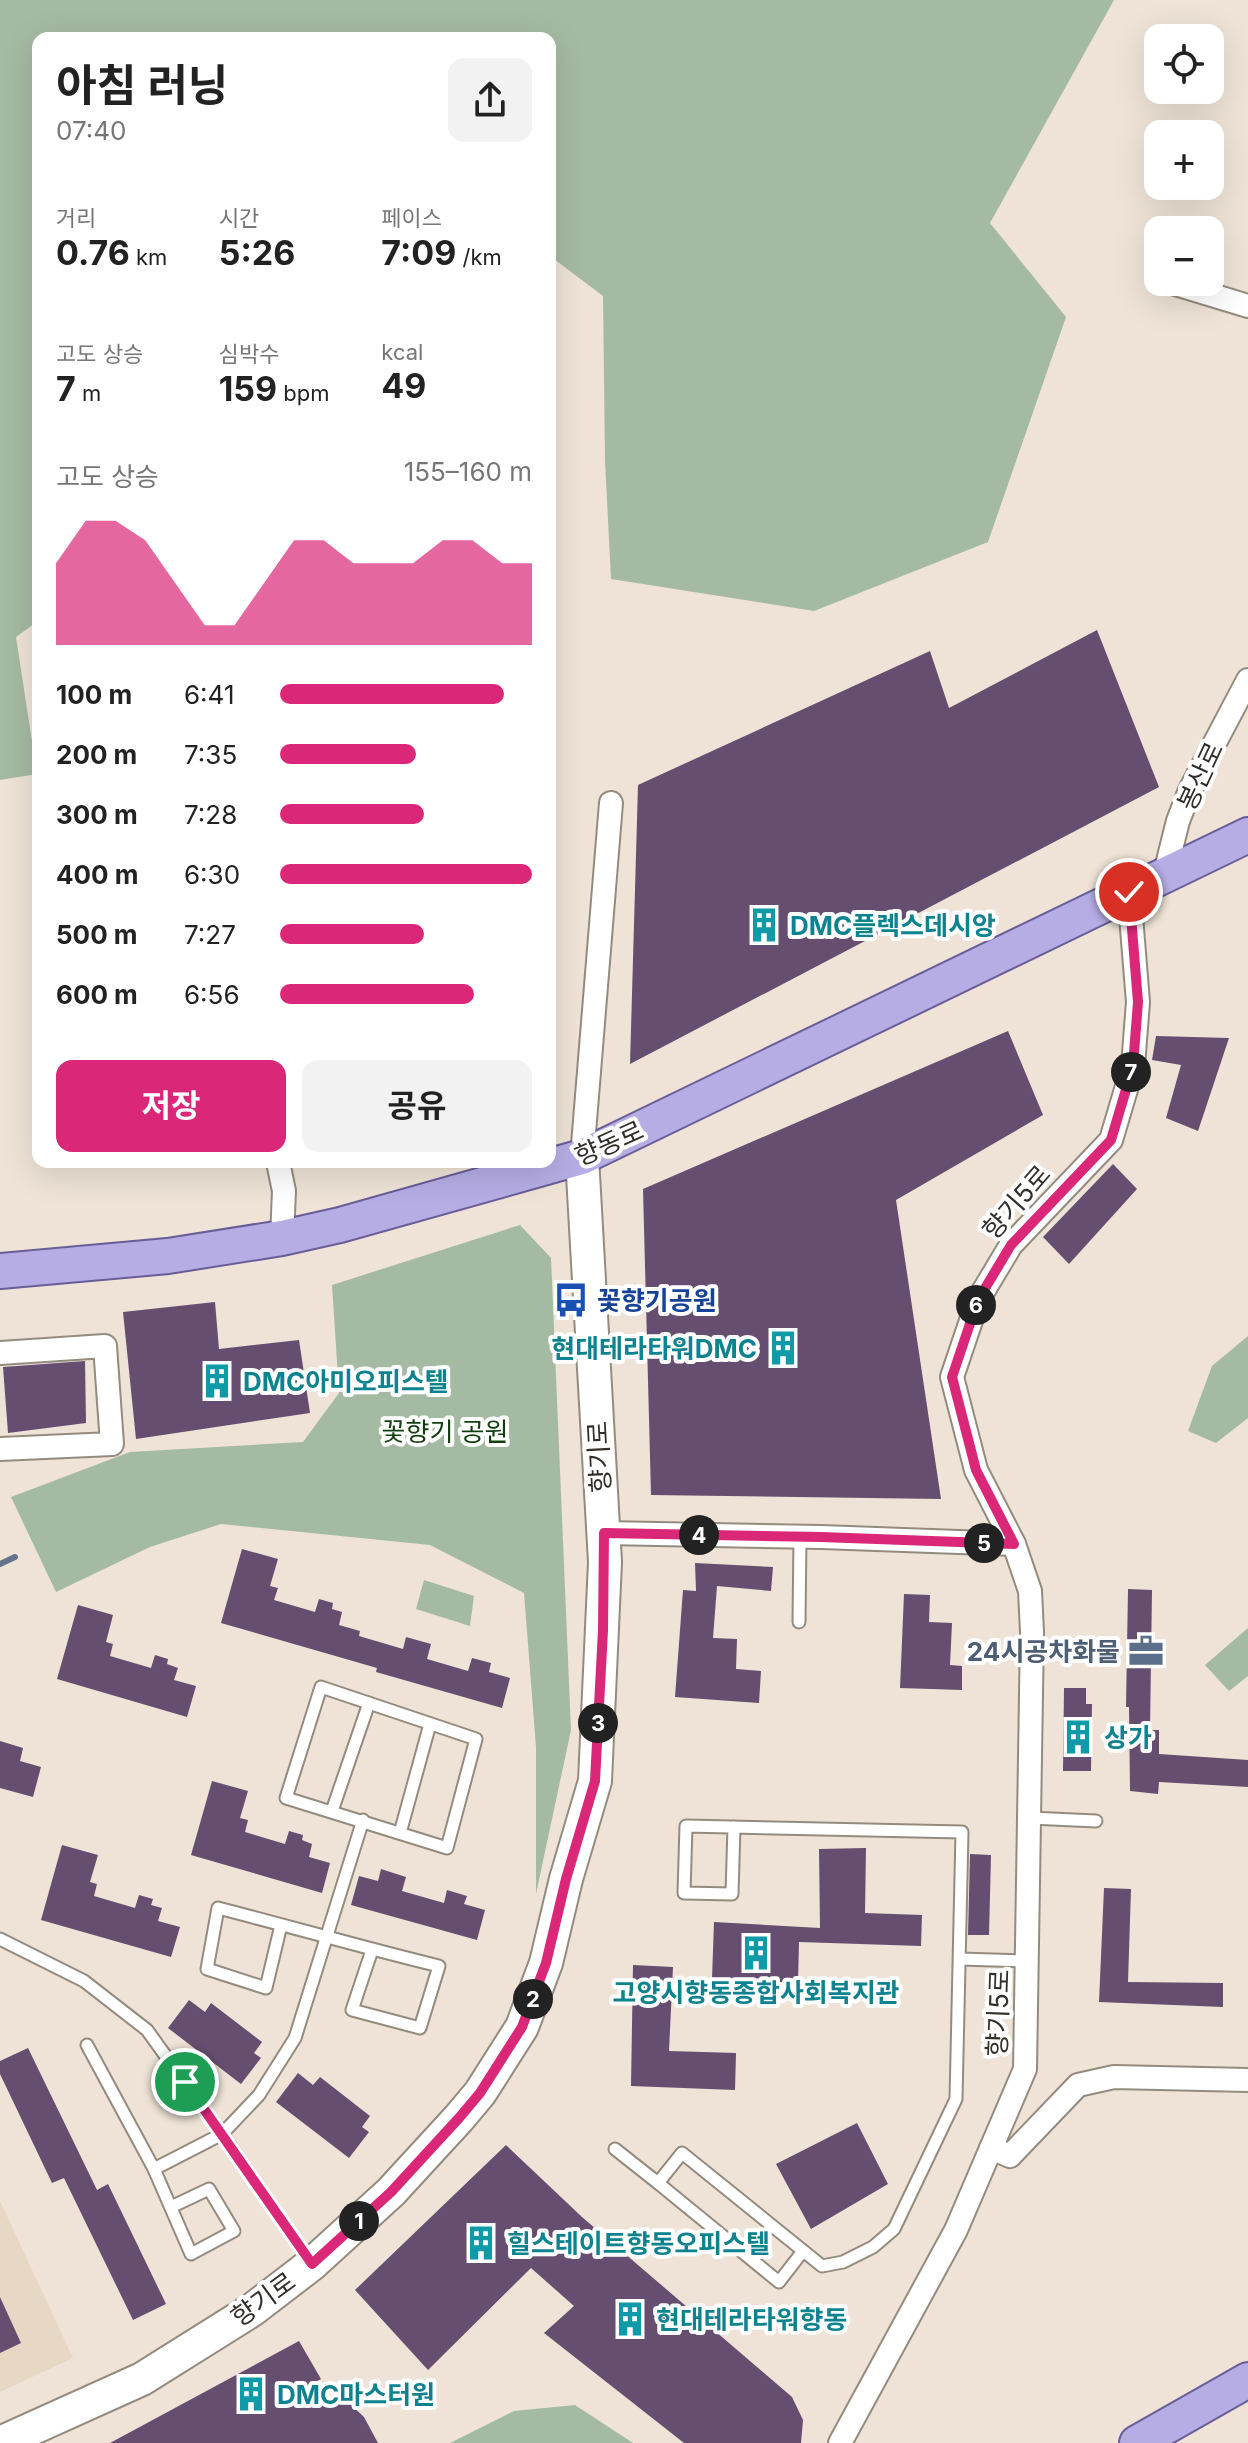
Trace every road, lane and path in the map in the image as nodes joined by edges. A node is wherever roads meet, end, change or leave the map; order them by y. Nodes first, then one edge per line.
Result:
1 (1215, 296) edge
2 (1248, 306) edge
3 (1248, 680) edge
4 (611, 803) dead end
5 (1248, 835) edge
6 (1164, 877) junction
7 (1129, 892) junction
8 (582, 1157) junction
9 (556, 1164) edge
10 (279, 1168) edge
11 (543, 1168) edge
12 (282, 1238) junction
13 (0, 1271) edge
14 (0, 1353) edge
15 (0, 1449) edge
16 (604, 1533) junction
17 (800, 1537) junction
18 (1014, 1544) junction
19 (799, 1622) dead end
20 (369, 1703) junction
21 (430, 1724) junction
22 (332, 1811) junction
23 (1030, 1818) junction
24 (363, 1820) junction
25 (1096, 1821) dead end
26 (734, 1827) junction
27 (400, 1833) junction
28 (281, 1925) junction
29 (327, 1938) junction
30 (0, 1939) edge
31 (372, 1950) junction
32 (960, 1959) junction
33 (1027, 1961) junction
34 (87, 2045) dead end
35 (1248, 2080) edge
36 (222, 2134) junction
37 (615, 2149) dead end
38 (1000, 2152) junction
39 (154, 2169) junction
40 (658, 2183) junction
41 (171, 2207) junction
42 (803, 2251) junction
43 (312, 2264) junction
44 (1248, 2380) edge
45 (15, 2440) edge
46 (840, 2443) edge
47 (1137, 2443) edge

1 - 2 street
3 - 6 street, 봉산로
4 - 8 street
5 - 6 main road
6 - 7 main road
7 - 8 main road, 향동로
7 - 18 street, 향기5로
8 - 9 main road, 향동로
8 - 16 main road, 향기로
10 - 12 street
11 - 12 main road, 향동로
12 - 13 main road, 향동로
14 - 15 street
16 - 17 street
16 - 43 main road, 향기로
17 - 18 street
17 - 19 lane
18 - 23 street, 향기5로
20 - 21 lane
20 - 22 lane
20 - 22 lane
21 - 27 lane
21 - 27 lane
22 - 24 lane
23 - 25 lane
23 - 33 street, 향기5로
24 - 27 lane
24 - 29 lane
26 - 26 lane
26 - 32 lane
28 - 28 lane
28 - 29 lane
29 - 31 lane
29 - 36 lane
30 - 36 lane
31 - 31 lane
32 - 33 lane
32 - 42 lane
33 - 38 street, 향기5로
34 - 39 lane
35 - 38 street
36 - 39 lane
36 - 43 lane
37 - 40 lane
38 - 46 street, 향기5로
39 - 41 lane
40 - 42 lane
40 - 42 lane
41 - 41 lane
43 - 45 main road, 향기로
44 - 47 main road

